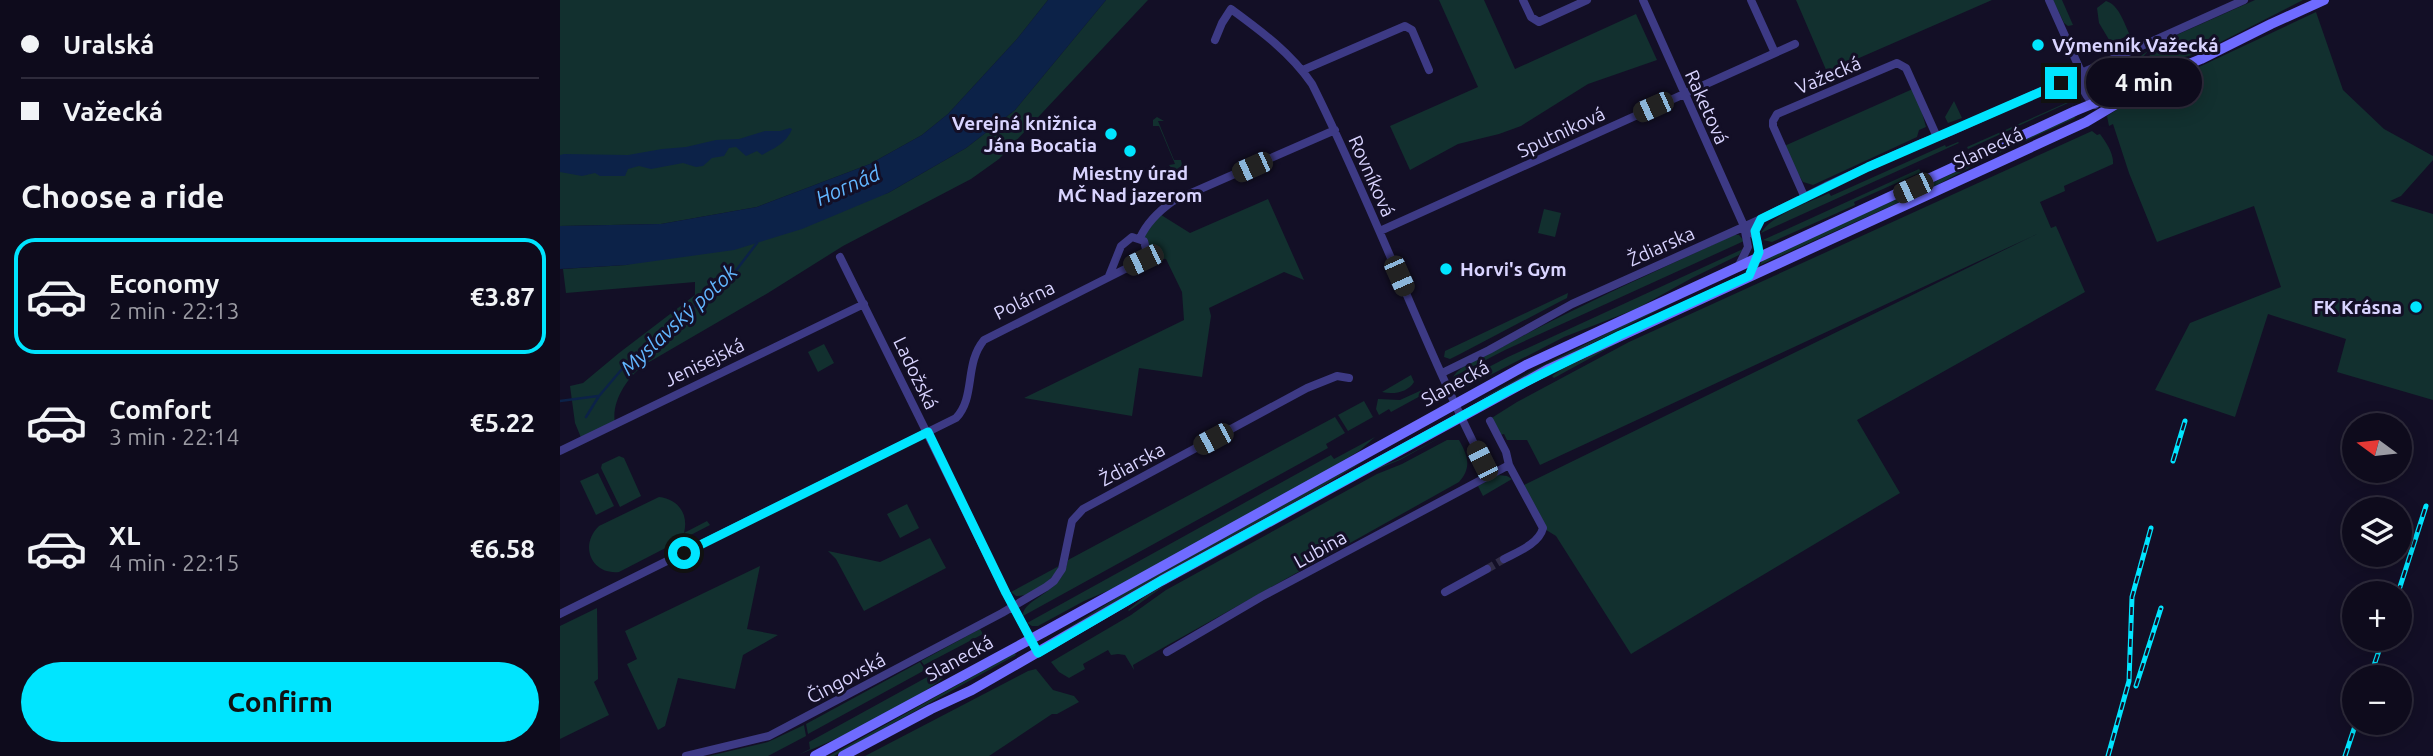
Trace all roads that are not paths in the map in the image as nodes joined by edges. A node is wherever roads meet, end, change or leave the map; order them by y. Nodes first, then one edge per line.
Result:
1 (1523, 0) edge
2 (1587, 0) edge
3 (1643, 0) edge
4 (1751, 0) edge
5 (2049, 0) edge
6 (2244, 0) edge
7 (2324, 0) edge
8 (1215, 40) dead end
9 (1795, 44) dead end
10 (1775, 53) junction
11 (1303, 70) junction
12 (1429, 71) dead end
13 (2081, 74) junction
14 (2135, 86) junction
15 (1684, 93) junction
16 (2094, 103) junction
17 (2099, 114) junction
18 (1335, 130) junction
19 (1937, 137) junction
20 (1805, 198) junction
21 (1761, 219) junction
22 (1744, 226) junction
23 (1380, 231) junction
24 (1140, 238) junction
25 (1757, 238) junction
26 (1779, 248) junction
27 (840, 257) dead end
28 (1758, 257) junction
29 (1739, 265) junction
30 (1109, 276) junction
31 (1749, 276) junction
32 (864, 304) junction
33 (1442, 373) junction
34 (1349, 378) dead end
35 (1455, 403) junction
36 (1461, 416) junction
37 (1490, 421) dead end
38 (928, 432) junction
39 (560, 451) edge
40 (1509, 465) junction
41 (1489, 474) junction
42 (1504, 559) tunnel mouth
43 (1487, 569) tunnel mouth
44 (1445, 592) dead end
45 (1013, 606) junction
46 (560, 614) edge
47 (1030, 639) junction
48 (1167, 652) dead end
49 (1038, 653) junction
50 (686, 756) edge
51 (815, 756) edge
52 (843, 756) edge

1 - 2 street
3 - 15 street, Raketová
4 - 10 street
5 - 13 street
6 - 13 street
7 - 14 main road, Slanecká
8 - 11 street, Rovníková
9 - 10 street, Sputniková
10 - 15 street, Sputniková
11 - 12 street
11 - 18 street, Rovníková
13 - 16 street
13 - 19 street
14 - 16 main road, Slanecká
14 - 17 main road, Slanecká
15 - 22 street, Raketová
15 - 23 street, Sputniková
16 - 17 street
16 - 26 main road, Slanecká
17 - 31 main road, Slanecká
18 - 23 street, Rovníková
18 - 24 street
19 - 20 street
19 - 20 street, Važecká
20 - 21 street
21 - 22 street
21 - 25 street
22 - 25 street, Raketová
22 - 29 street, Raketová
22 - 33 street, Ždiarska
23 - 33 street, Rovníková
24 - 30 street
24 - 30 street, Polárna
25 - 26 street, Raketová
25 - 28 street
26 - 28 main road, Slanecká
27 - 32 street, Ladožská
28 - 29 main road, Slanecká
28 - 31 street
29 - 35 main road, Slanecká
30 - 38 street, Polárna
31 - 36 main road, Slanecká
32 - 38 street, Ladožská
32 - 39 street, Jenisejská
33 - 35 street, Rovníková
34 - 45 street, Ždiarska
35 - 36 street, Rovníková
35 - 47 main road, Slanecká
36 - 41 street
36 - 49 main road, Slanecká
37 - 40 street
38 - 45 street, Ladožská
38 - 46 street, Polárna
40 - 41 street, Lubina
40 - 42 street
41 - 48 street, Lubina
43 - 44 street
45 - 47 street, Ladožská
45 - 50 street, Čingovská
47 - 49 street, Ladožská
47 - 51 main road, Slanecká
49 - 52 main road, Slanecká

